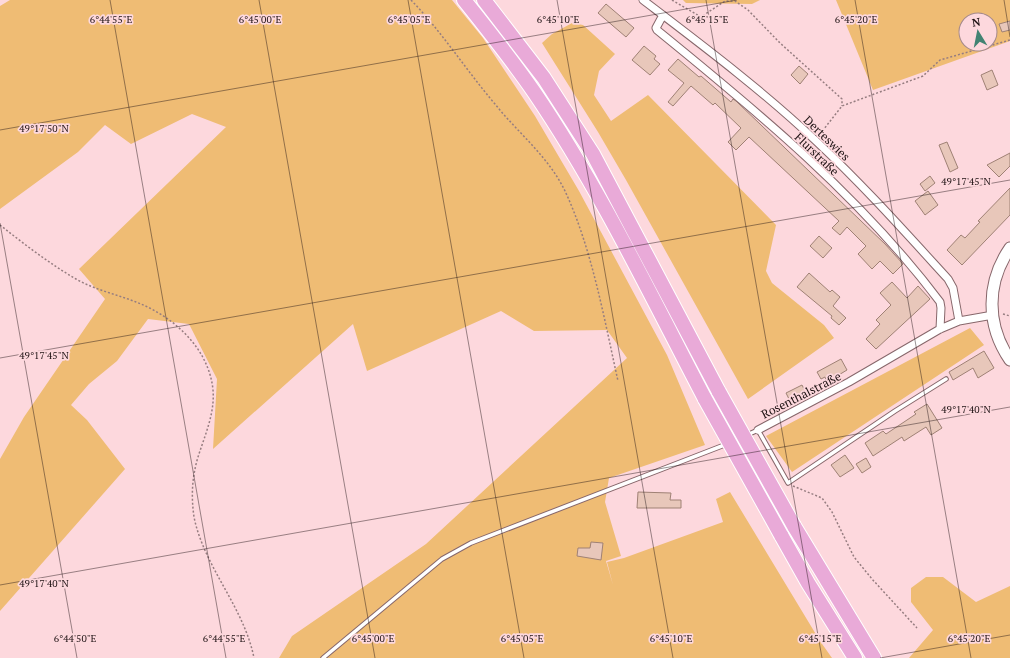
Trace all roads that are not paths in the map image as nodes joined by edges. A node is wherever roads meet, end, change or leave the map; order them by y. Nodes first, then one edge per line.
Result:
1 (464, 0) edge
2 (484, 0) edge
3 (643, 0) edge
4 (663, 15) junction
5 (1010, 248) edge
6 (993, 315) junction
7 (959, 321) junction
8 (940, 329) junction
9 (1010, 360) edge
10 (946, 379) dead end
11 (758, 430) junction
12 (738, 439) dead end
13 (731, 442) dead end
14 (323, 658) edge
15 (855, 658) edge
16 (874, 658) edge

1 - 15 highway, bridge
2 - 16 highway, bridge
3 - 4 street, Derteswies
4 - 7 street, Derteswies
4 - 8 street, Flurstraße
5 - 6 main road
6 - 7 street, Rosenthalstraße
6 - 9 main road
7 - 8 street, Rosenthalstraße
8 - 11 street, Rosenthalstraße
10 - 11 lane, Rosenthalstraße
11 - 12 lane
13 - 14 lane

